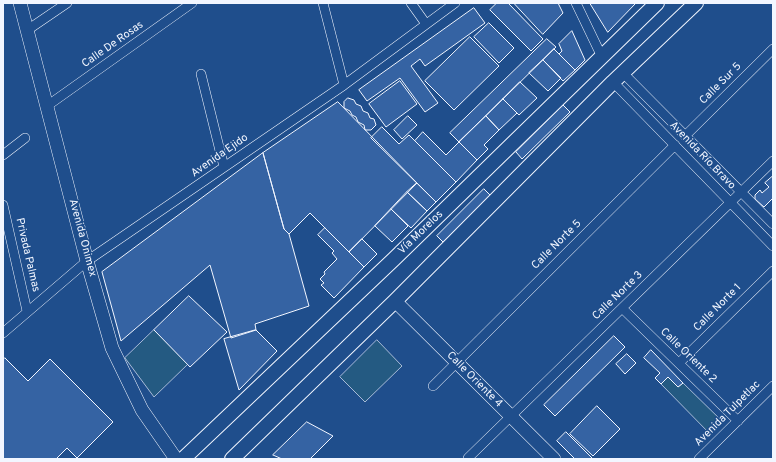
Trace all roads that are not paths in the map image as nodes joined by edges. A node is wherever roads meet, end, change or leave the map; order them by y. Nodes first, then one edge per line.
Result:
1 (20, 3) edge
2 (66, 3) edge
3 (192, 3) edge
4 (323, 3) edge
5 (411, 3) edge
6 (455, 3) edge
7 (576, 3) edge
8 (657, 3) edge
9 (696, 3) edge
10 (426, 24) junction
11 (26, 31) junction
12 (773, 49) edge
13 (602, 57) junction
14 (201, 74) dead end
15 (618, 78) junction
16 (344, 86) junction
17 (47, 106) junction
18 (685, 136) junction
19 (25, 138) dead end
20 (675, 145) junction
21 (3, 155) edge
22 (773, 161) edge
23 (224, 167) junction
24 (741, 192) junction
25 (730, 202) junction
26 (3, 205) edge
27 (773, 224) edge
28 (773, 246) edge
29 (87, 261) junction
30 (773, 270) edge
31 (395, 301) junction
32 (622, 308) junction
33 (27, 311) junction
34 (3, 333) edge
35 (456, 362) junction
36 (679, 363) junction
37 (433, 386) dead end
38 (773, 386) edge
39 (511, 416) junction
40 (738, 421) junction
41 (468, 458) edge
42 (176, 459) edge
43 (183, 459) edge
44 (232, 459) edge
45 (554, 459) edge
46 (699, 459) edge

1 - 11 street, Avenida Onimex
2 - 11 street
3 - 17 street, Calle De Rosas
4 - 16 street
5 - 10 street
6 - 10 street, Avenida Ejido
7 - 13 street
8 - 13 main road, Vía Morelos
9 - 15 main road
10 - 16 street, Avenida Ejido
11 - 17 street, Avenida Onimex
12 - 18 street, Calle Sur 5
13 - 43 main road, Vía Morelos
14 - 23 street
15 - 18 street, Avenida Río Bravo
15 - 20 street, Avenida Río Bravo
15 - 31 main road
16 - 23 street, Avenida Ejido
17 - 29 street, Avenida Onimex
18 - 24 street, Avenida Río Bravo
19 - 21 street
20 - 25 street, Avenida Río Bravo
20 - 35 street, Calle Norte 5
22 - 24 street, Calle Norte 3
23 - 29 street, Avenida Ejido
24 - 25 street, Calle Norte 3
24 - 27 street, Avenida Río Bravo
25 - 28 street, Avenida Río Bravo
25 - 32 street, Calle Norte 3
26 - 33 street, Privada Palmas
29 - 33 street, Avenida Ejido
29 - 42 street, Avenida Onimex
30 - 36 street, Calle Norte 1
31 - 35 street, Calle Oriente 4
31 - 44 main road
32 - 36 street, Calle Oriente 2
32 - 39 street, Calle Norte 3
33 - 34 street, Avenida Ejido
35 - 37 street, Calle Norte 5
35 - 39 street, Calle Oriente 4
36 - 40 street, Calle Oriente 2
38 - 40 street, Avenida Tulpetlac
39 - 41 street, Calle Norte 3
39 - 45 street, Calle Oriente 4
40 - 46 street, Avenida Tulpetlac

